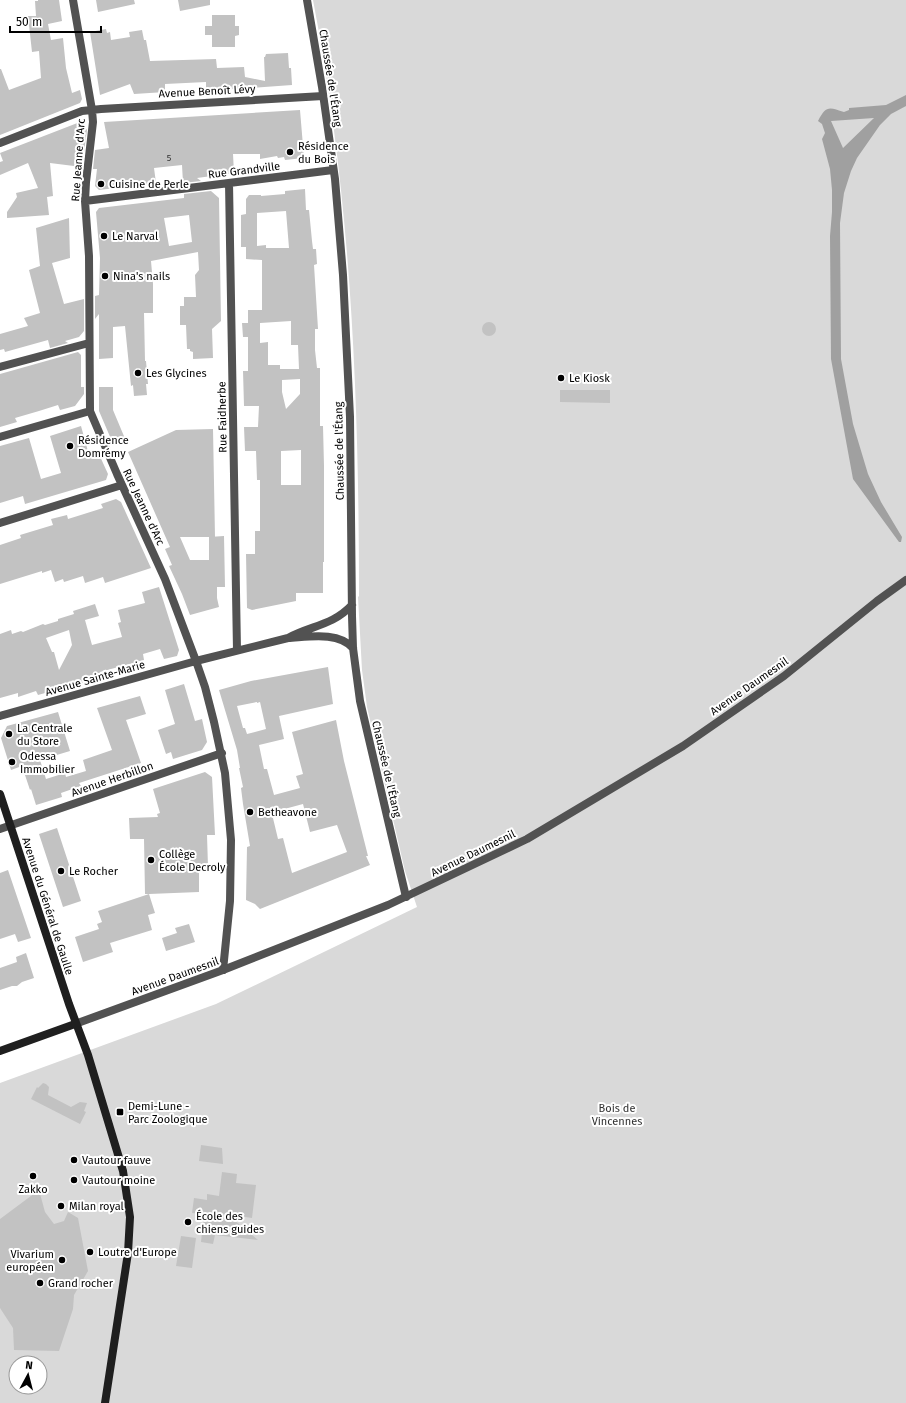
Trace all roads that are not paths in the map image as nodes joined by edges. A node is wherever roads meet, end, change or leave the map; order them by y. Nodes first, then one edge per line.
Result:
1 (73, 0) edge
2 (307, 0) edge
3 (323, 96) junction
4 (92, 110) junction
5 (0, 143) edge
6 (333, 170) junction
7 (229, 183) junction
8 (85, 201) junction
9 (89, 343) junction
10 (0, 367) edge
11 (90, 411) junction
12 (0, 436) edge
13 (122, 485) junction
14 (0, 523) edge
15 (906, 580) edge
16 (352, 605) junction
17 (288, 638) junction
18 (353, 648) junction
19 (237, 650) junction
20 (196, 661) junction
21 (0, 716) edge
22 (222, 753) junction
23 (0, 794) edge
24 (10, 826) junction
25 (0, 829) edge
26 (406, 897) junction
27 (223, 970) junction
28 (75, 1024) junction
29 (0, 1051) edge
30 (105, 1403) edge

1 - 4 street, Rue Jeanne d'Arc
2 - 3 street, Chaussée de l'Étang
3 - 4 street, Avenue Benoît Lévy
3 - 6 street, Chaussée de l'Étang
4 - 5 street, Avenue Benoît Lévy
4 - 8 street, Rue Jeanne d'Arc
6 - 7 street, Rue Grandville
6 - 16 street, Chaussée de l'Étang
7 - 8 street, Rue Grandville
7 - 19 street, Rue Faidherbe
8 - 9 street, Rue Jeanne d'Arc
9 - 10 street
9 - 11 street, Rue Jeanne d'Arc
11 - 12 street
11 - 13 street, Rue Jeanne d'Arc
13 - 14 street
13 - 20 street, Rue Jeanne d'Arc
15 - 26 street, Avenue Daumesnil
16 - 17 street
16 - 18 street, Chaussée de l'Étang
17 - 18 street
17 - 19 street, Avenue Sainte-Marie
18 - 26 street, Chaussée de l'Étang
19 - 20 street, Avenue Sainte-Marie
20 - 21 street, Avenue Sainte-Marie
20 - 22 street, Rue Jeanne d'Arc
22 - 24 street, Avenue Herbillon
22 - 27 street, Rue Jeanne d'Arc
23 - 24 main road, Avenue du Général de Gaulle
24 - 25 street, Avenue Herbillon
24 - 28 main road, Avenue du Général de Gaulle
26 - 27 street, Avenue Daumesnil
27 - 28 street, Avenue Daumesnil
28 - 29 main road, Avenue Daumesnil
28 - 30 main road, Avenue du Général de Gaulle

